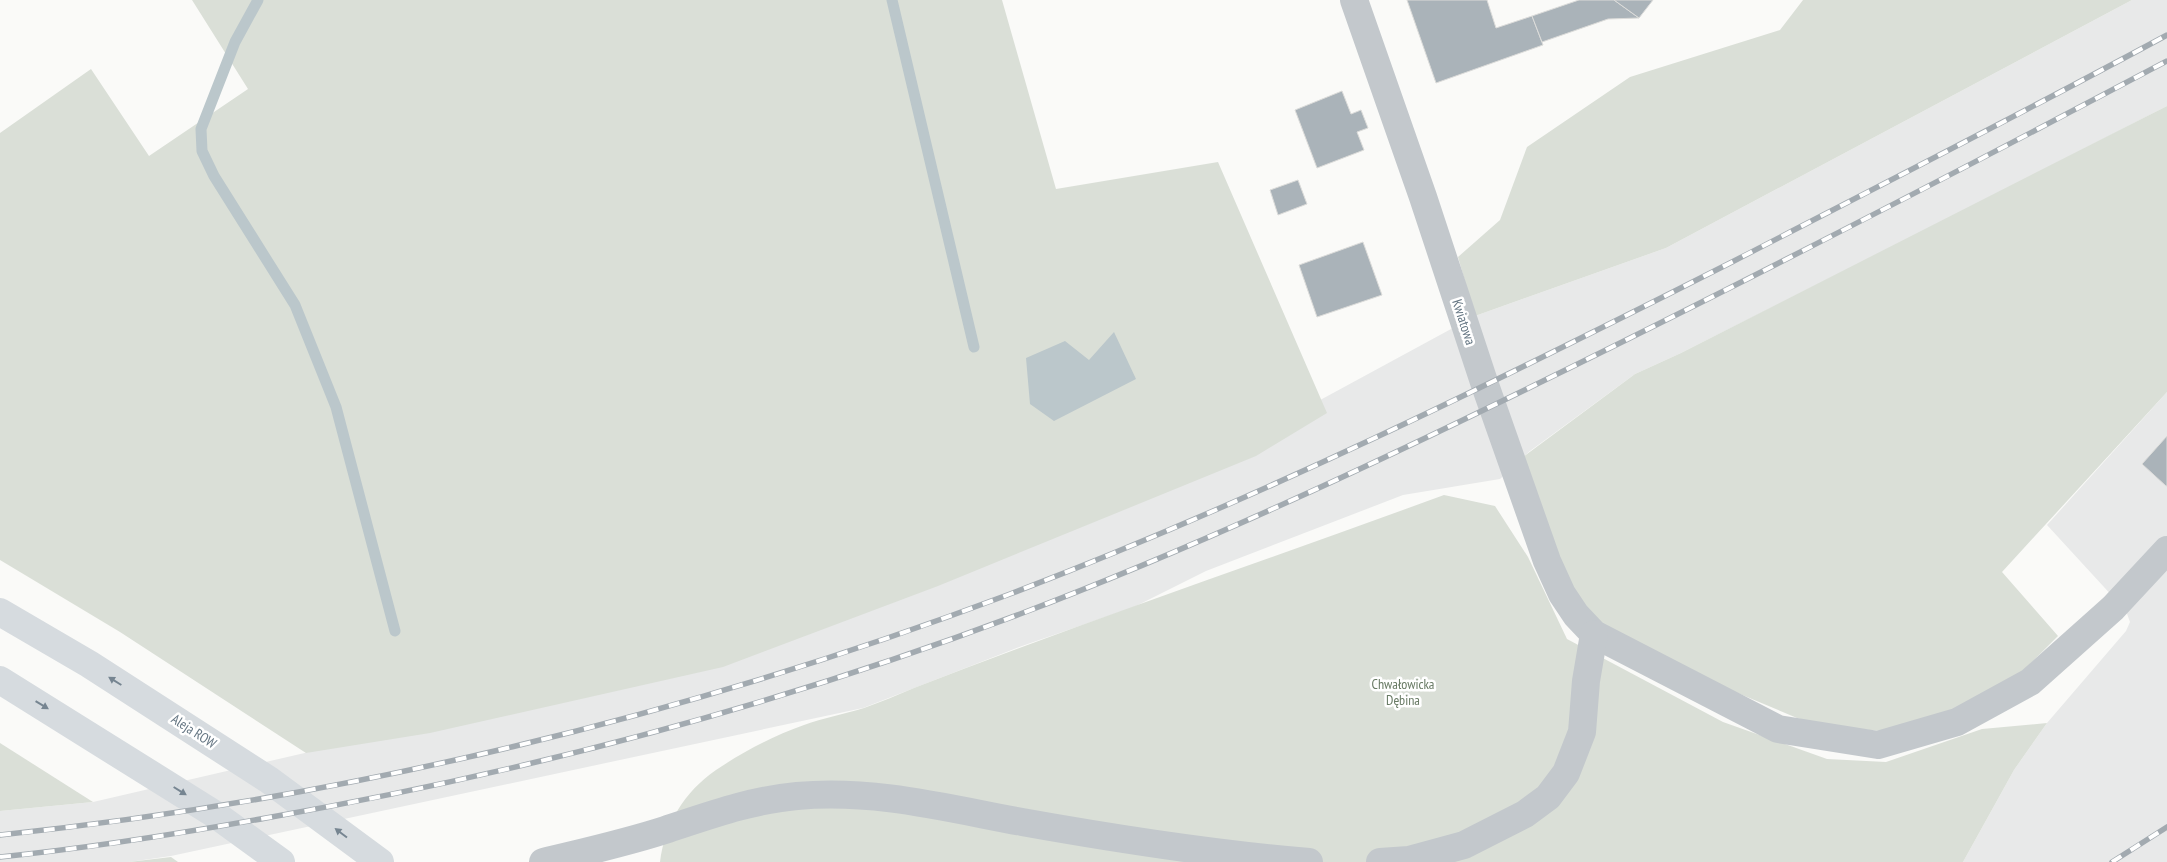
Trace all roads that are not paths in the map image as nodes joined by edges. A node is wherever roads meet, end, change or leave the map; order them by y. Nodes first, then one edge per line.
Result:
1 (1354, 0) edge
2 (2167, 550) edge
3 (0, 612) edge
4 (1594, 634) junction
5 (0, 680) edge
6 (281, 862) edge
7 (380, 862) edge
8 (543, 862) edge
9 (1310, 862) edge
10 (1380, 862) edge

1 - 4 street, Kwiatowa
2 - 4 street, Kwiatowa
7 -> 3 main road, Aleja ROW
4 - 10 street
5 -> 6 main road
8 - 9 street

